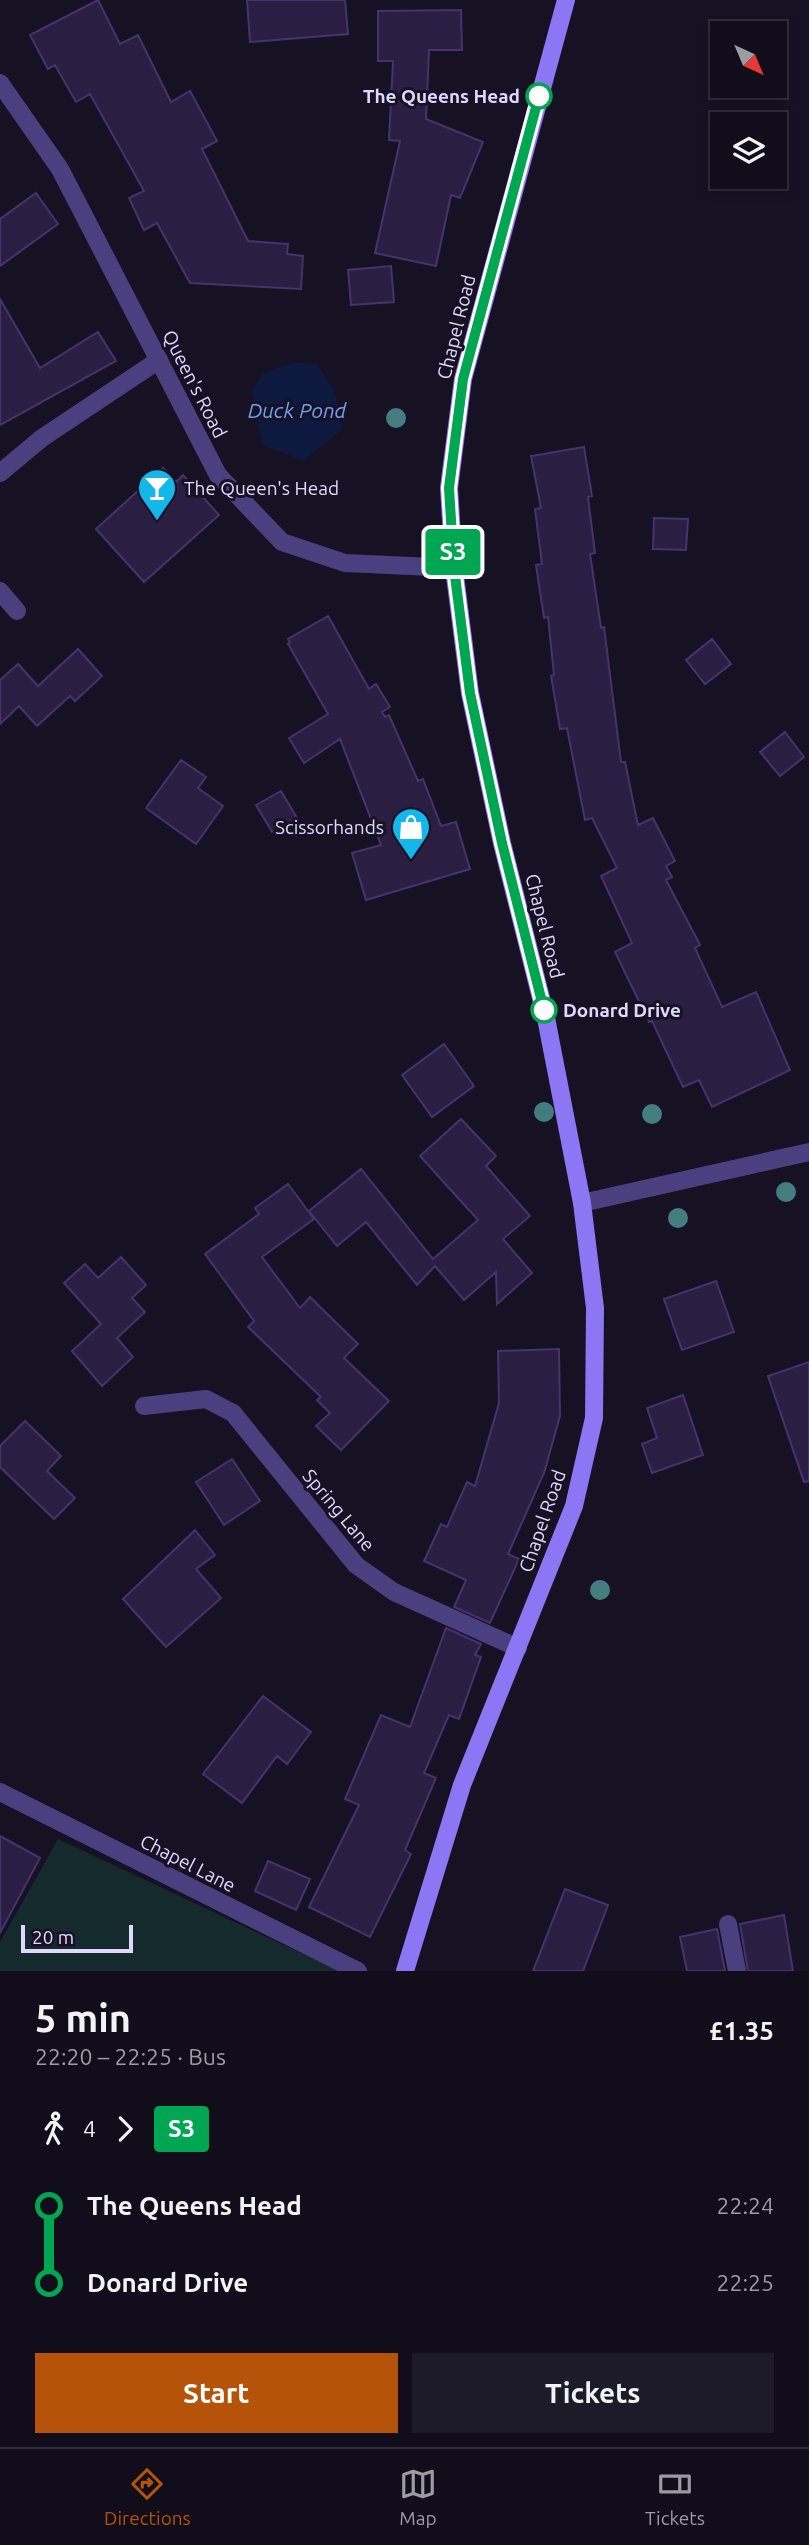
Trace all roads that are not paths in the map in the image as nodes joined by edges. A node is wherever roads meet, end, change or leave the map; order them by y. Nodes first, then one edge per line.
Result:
1 (566, 0) edge
2 (0, 83) edge
3 (159, 360) junction
4 (0, 473) edge
5 (454, 568) junction
6 (0, 591) edge
7 (17, 611) dead end
8 (809, 1152) edge
9 (582, 1203) junction
10 (144, 1406) dead end
11 (518, 1648) junction
12 (0, 1792) edge
13 (728, 1924) dead end
14 (358, 1971) edge
15 (405, 1971) edge
16 (737, 1971) edge

1 - 5 street, Chapel Road
2 - 3 street, Queen's Road
3 - 4 street
3 - 5 street, Queen's Road
5 - 9 street, Chapel Road
6 - 7 street
8 - 9 street
9 - 11 street, Chapel Road
10 - 11 street, Spring Lane
11 - 15 street, Chapel Road
12 - 14 street, Chapel Lane
13 - 16 street

